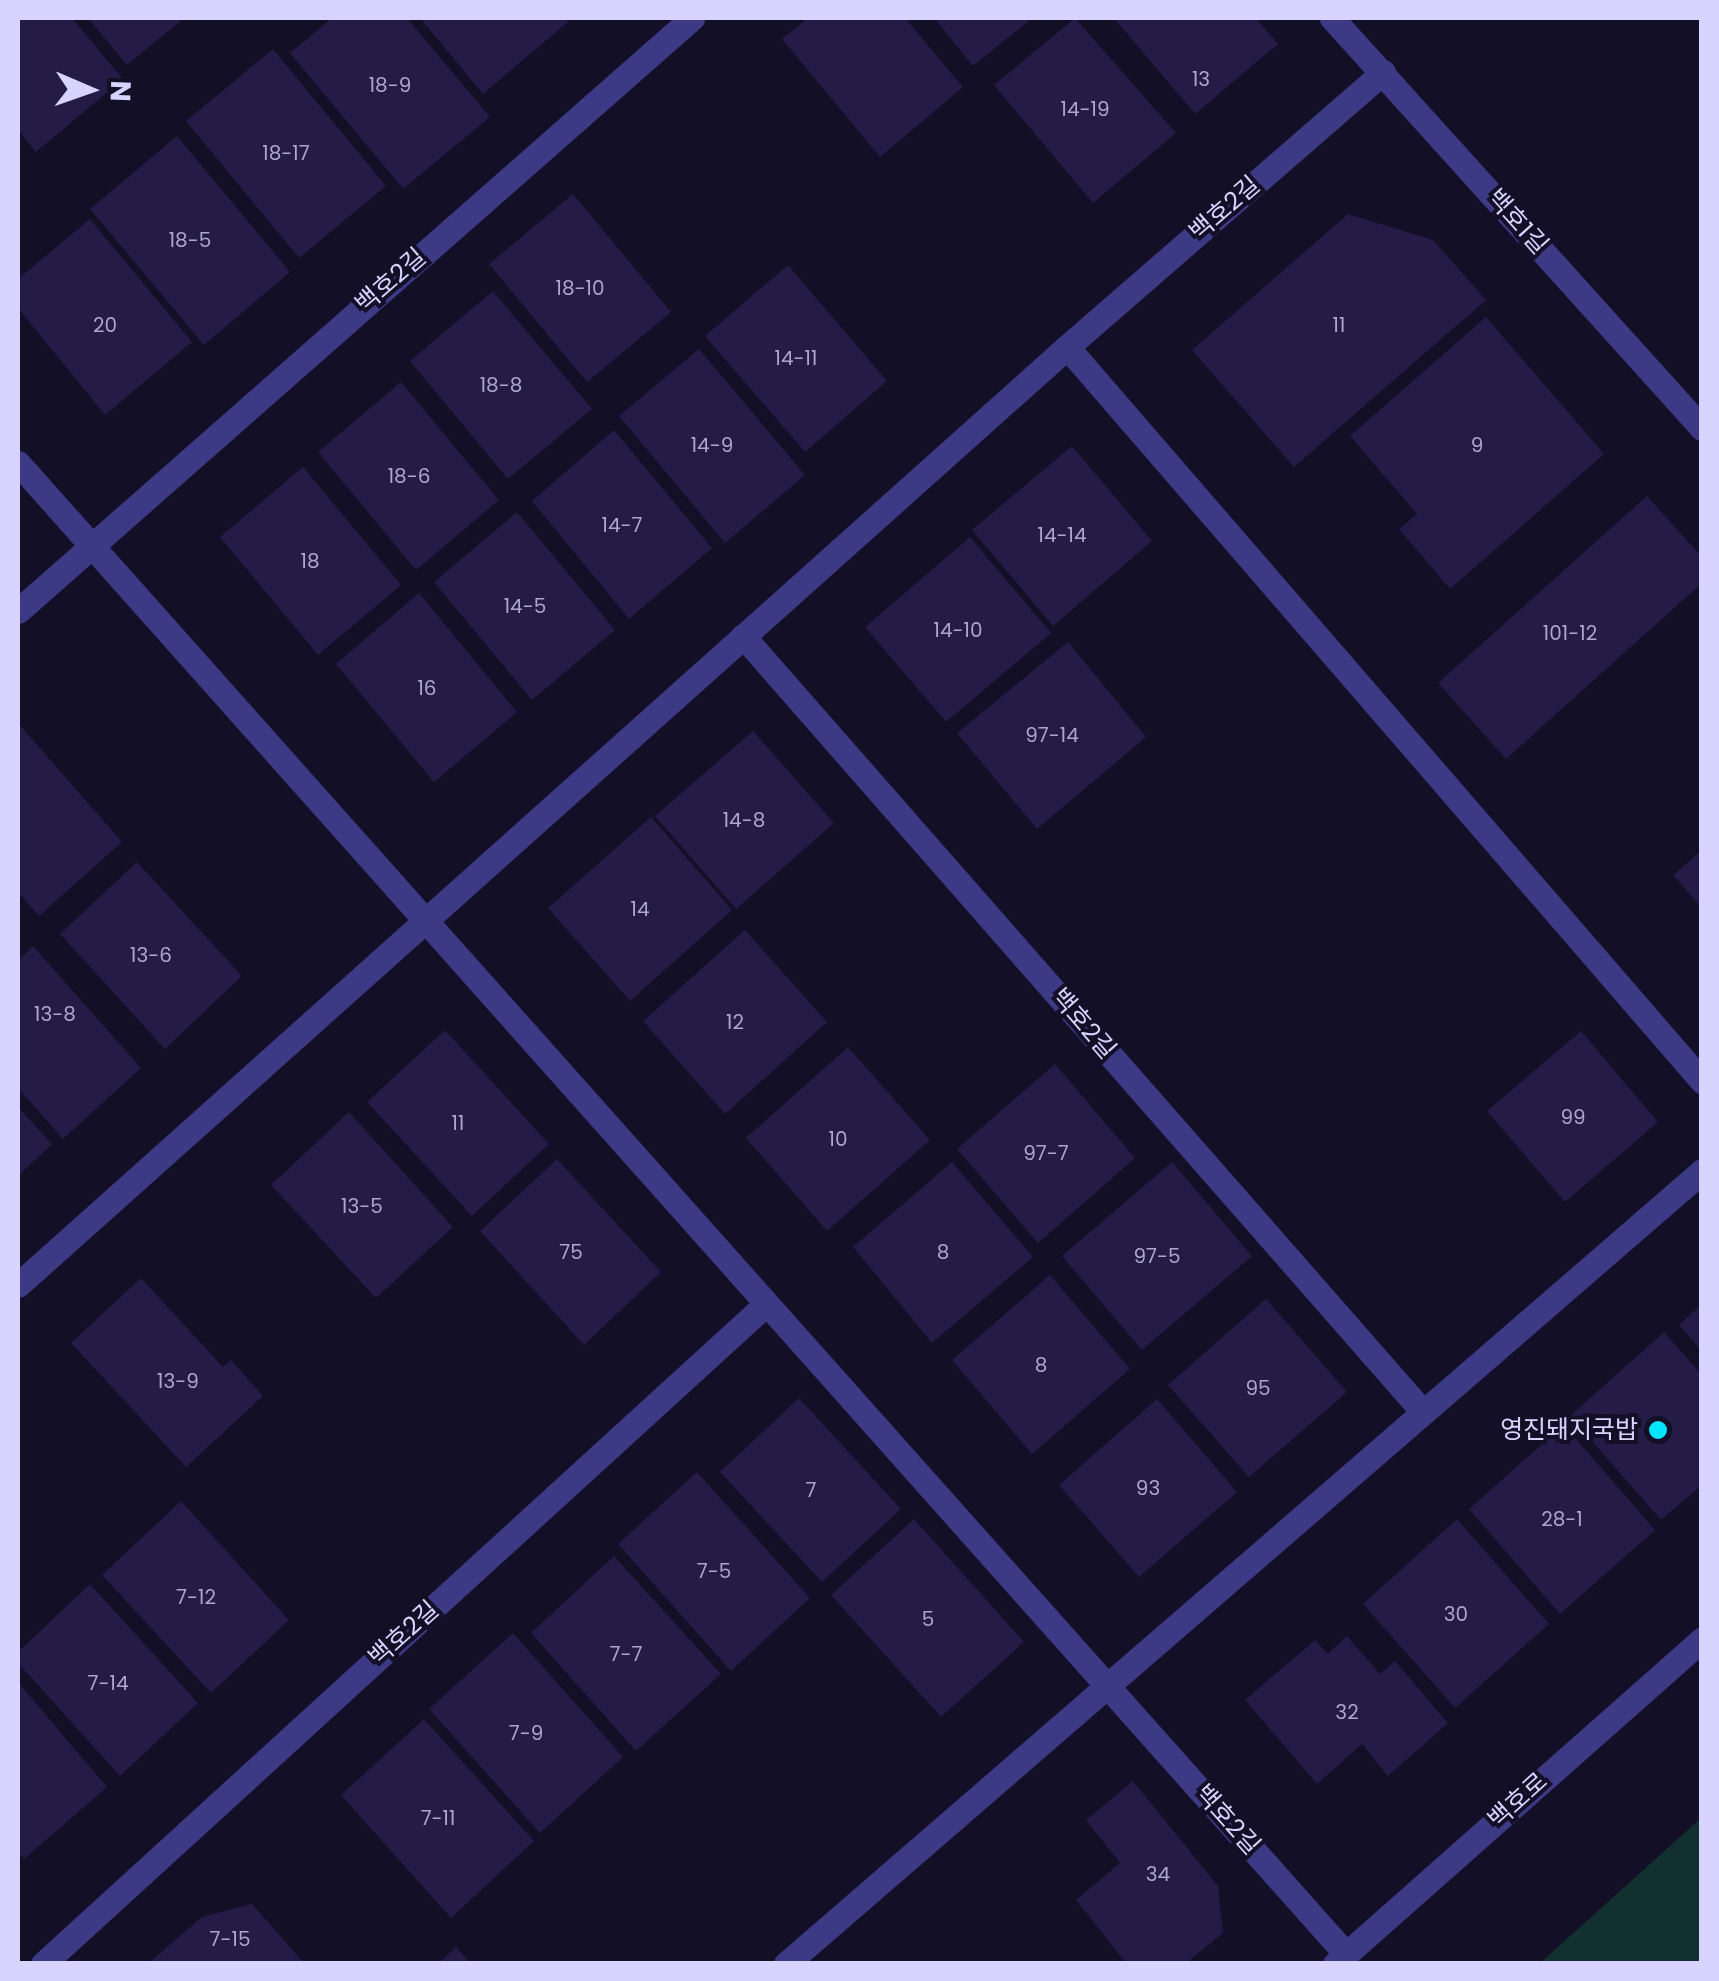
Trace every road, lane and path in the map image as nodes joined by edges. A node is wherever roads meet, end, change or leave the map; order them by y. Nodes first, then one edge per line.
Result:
1 (692, 18) edge
2 (1332, 18) edge
3 (1383, 72) junction
4 (1067, 346) junction
5 (1702, 428) edge
6 (18, 463) edge
7 (90, 546) junction
8 (18, 610) edge
9 (743, 636) junction
10 (426, 920) junction
11 (1702, 1081) edge
12 (1702, 1171) edge
13 (18, 1285) edge
14 (766, 1304) junction
15 (1423, 1412) junction
16 (1702, 1639) edge
17 (1107, 1686) junction
18 (1340, 1959) edge
19 (42, 1964) edge
20 (786, 1964) edge

1 - 7 street, 백호2길
2 - 3 street, 백호1길
3 - 4 street, 백호2길
3 - 5 street, 백호1길
4 - 9 street, 백호2길
4 - 11 street
6 - 7 street, 백호2길
7 - 8 street, 백호2길
7 - 10 street, 백호2길
9 - 10 street, 백호2길
9 - 15 street, 백호2길
10 - 13 street, 백호2길
10 - 14 street, 백호2길
12 - 15 street
14 - 17 street, 백호2길
14 - 19 street, 백호2길
15 - 17 street
16 - 18 street, 백호로
17 - 18 street, 백호2길
17 - 20 street

